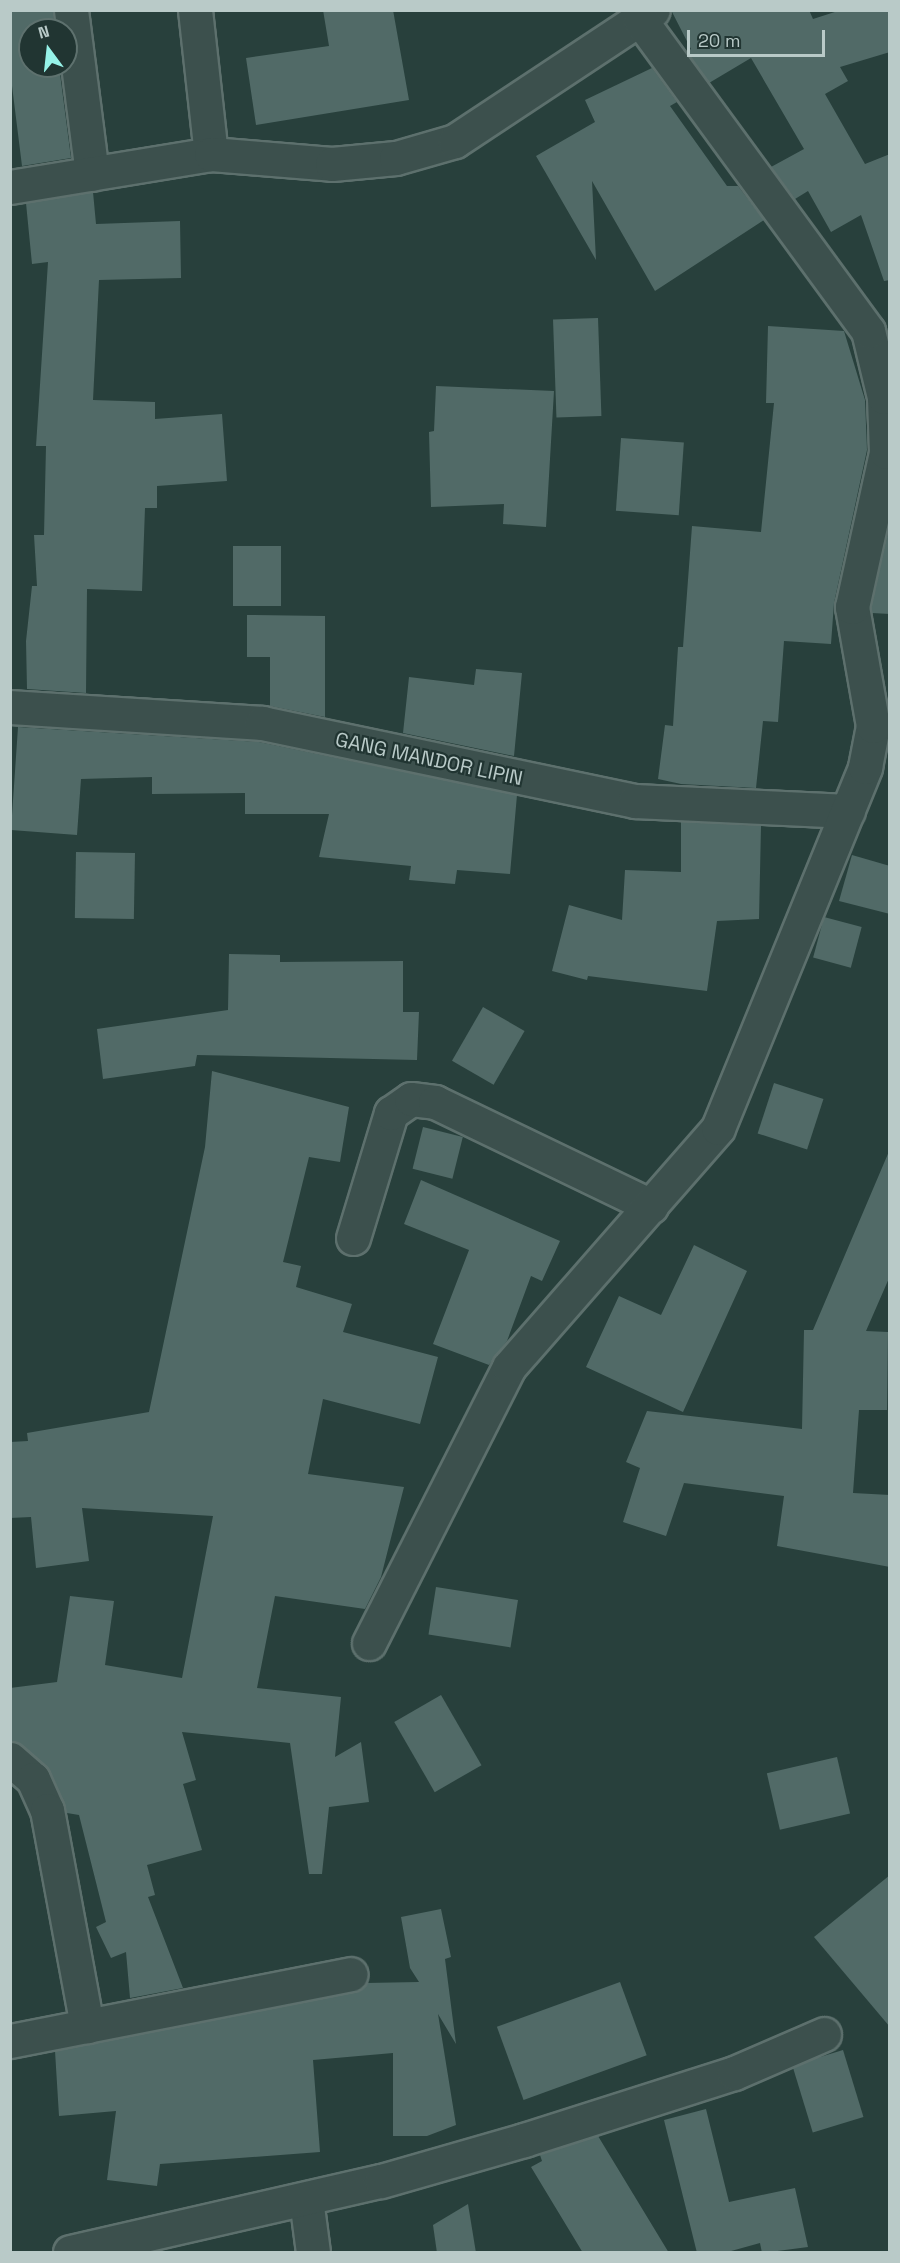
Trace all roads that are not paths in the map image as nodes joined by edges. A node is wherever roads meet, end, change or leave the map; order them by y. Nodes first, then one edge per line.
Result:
1 (71, 10) edge
2 (195, 10) edge
3 (647, 15) edge
4 (211, 154) junction
5 (92, 174) junction
6 (10, 187) edge
7 (10, 707) edge
8 (848, 811) junction
9 (651, 1206) junction
10 (353, 1238) dead end
11 (369, 1643) dead end
12 (10, 1759) edge
13 (350, 1974) dead end
14 (87, 2026) junction
15 (824, 2034) dead end
16 (10, 2041) edge
17 (306, 2199) junction
18 (70, 2253) edge
19 (313, 2253) edge

1 - 5 street
2 - 4 street
3 - 4 street
3 - 8 street
4 - 5 street
5 - 6 street
7 - 8 street, GANG MANDOR LIPIN
8 - 9 street
9 - 10 street
9 - 11 street
12 - 14 street
13 - 14 street
14 - 16 street
15 - 17 street
17 - 18 street
17 - 19 street

